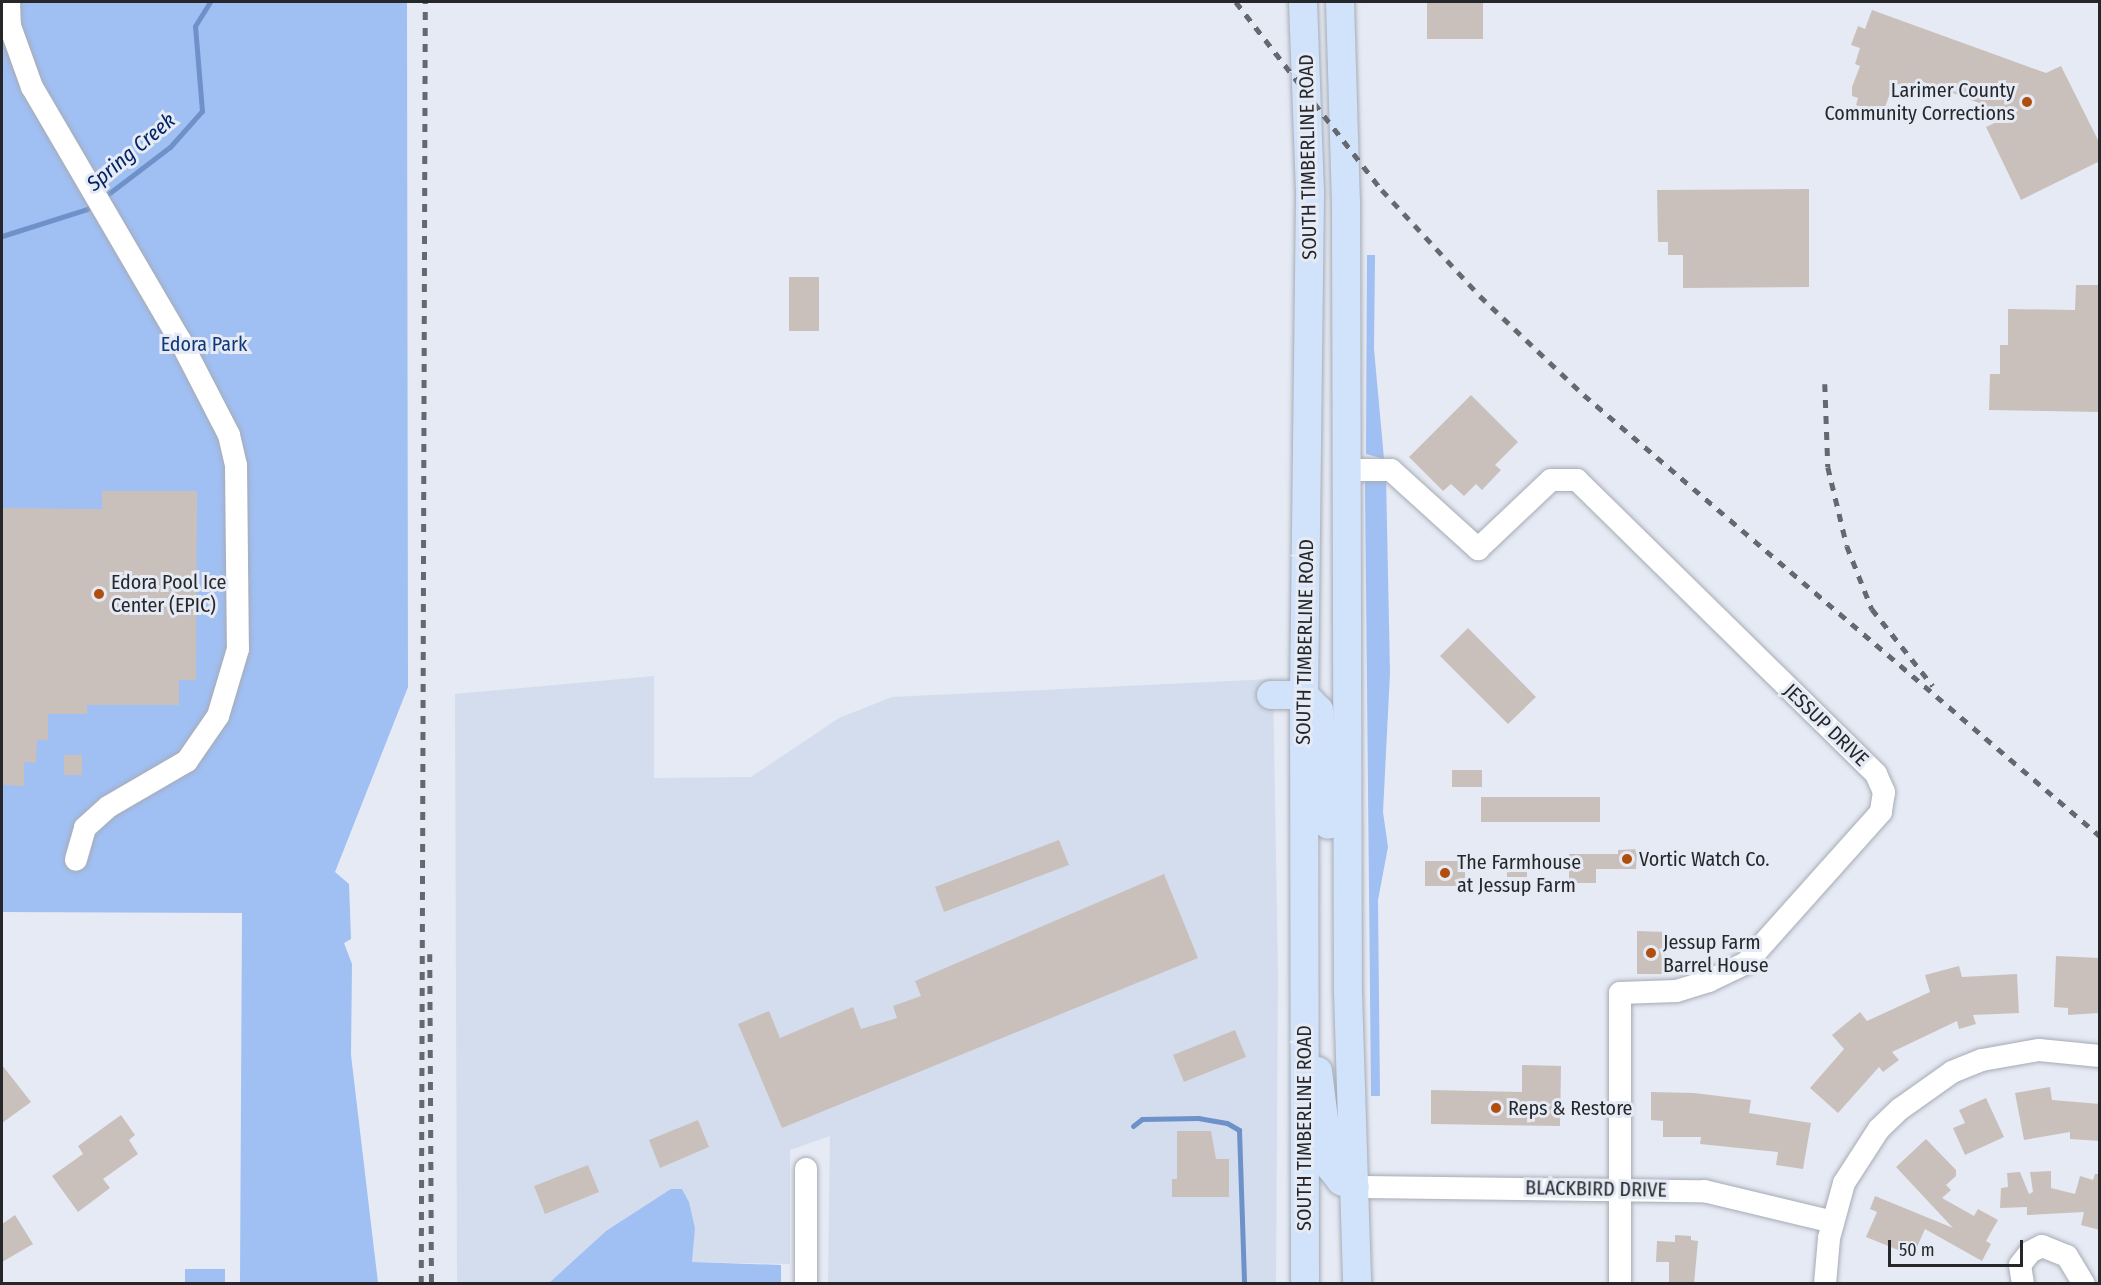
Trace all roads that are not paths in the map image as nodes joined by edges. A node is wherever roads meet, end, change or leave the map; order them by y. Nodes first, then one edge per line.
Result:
1 (9, 2) edge
2 (1303, 2) edge
3 (1340, 2) edge
4 (1345, 470) junction
5 (1271, 695) dead end
6 (1304, 695) junction
7 (76, 860) dead end
8 (1304, 944) junction
9 (1348, 993) junction
10 (2100, 1056) edge
11 (806, 1169) dead end
12 (1355, 1187) junction
13 (1620, 1189) junction
14 (1833, 1222) junction
15 (806, 1284) edge
16 (1305, 1284) edge
17 (1357, 1284) edge
18 (1620, 1284) edge
19 (1825, 1284) edge
20 (2023, 1284) edge
21 (2085, 1284) edge

1 - 7 street
2 - 6 main road, SOUTH TIMBERLINE ROAD
3 - 4 main road, SOUTH TIMBERLINE ROAD
4 - 9 main road, SOUTH TIMBERLINE ROAD
4 - 13 street, JESSUP DRIVE
5 - 6 main road
6 - 8 main road, SOUTH TIMBERLINE ROAD
6 - 9 main road
8 - 12 main road
8 - 16 main road, SOUTH TIMBERLINE ROAD
9 - 12 main road, SOUTH TIMBERLINE ROAD
10 - 14 street
11 - 15 street
12 - 13 street, BLACKBIRD DRIVE
12 - 17 main road, SOUTH TIMBERLINE ROAD
13 - 14 street, BLACKBIRD DRIVE
13 - 18 street
14 - 19 street
20 - 21 street

